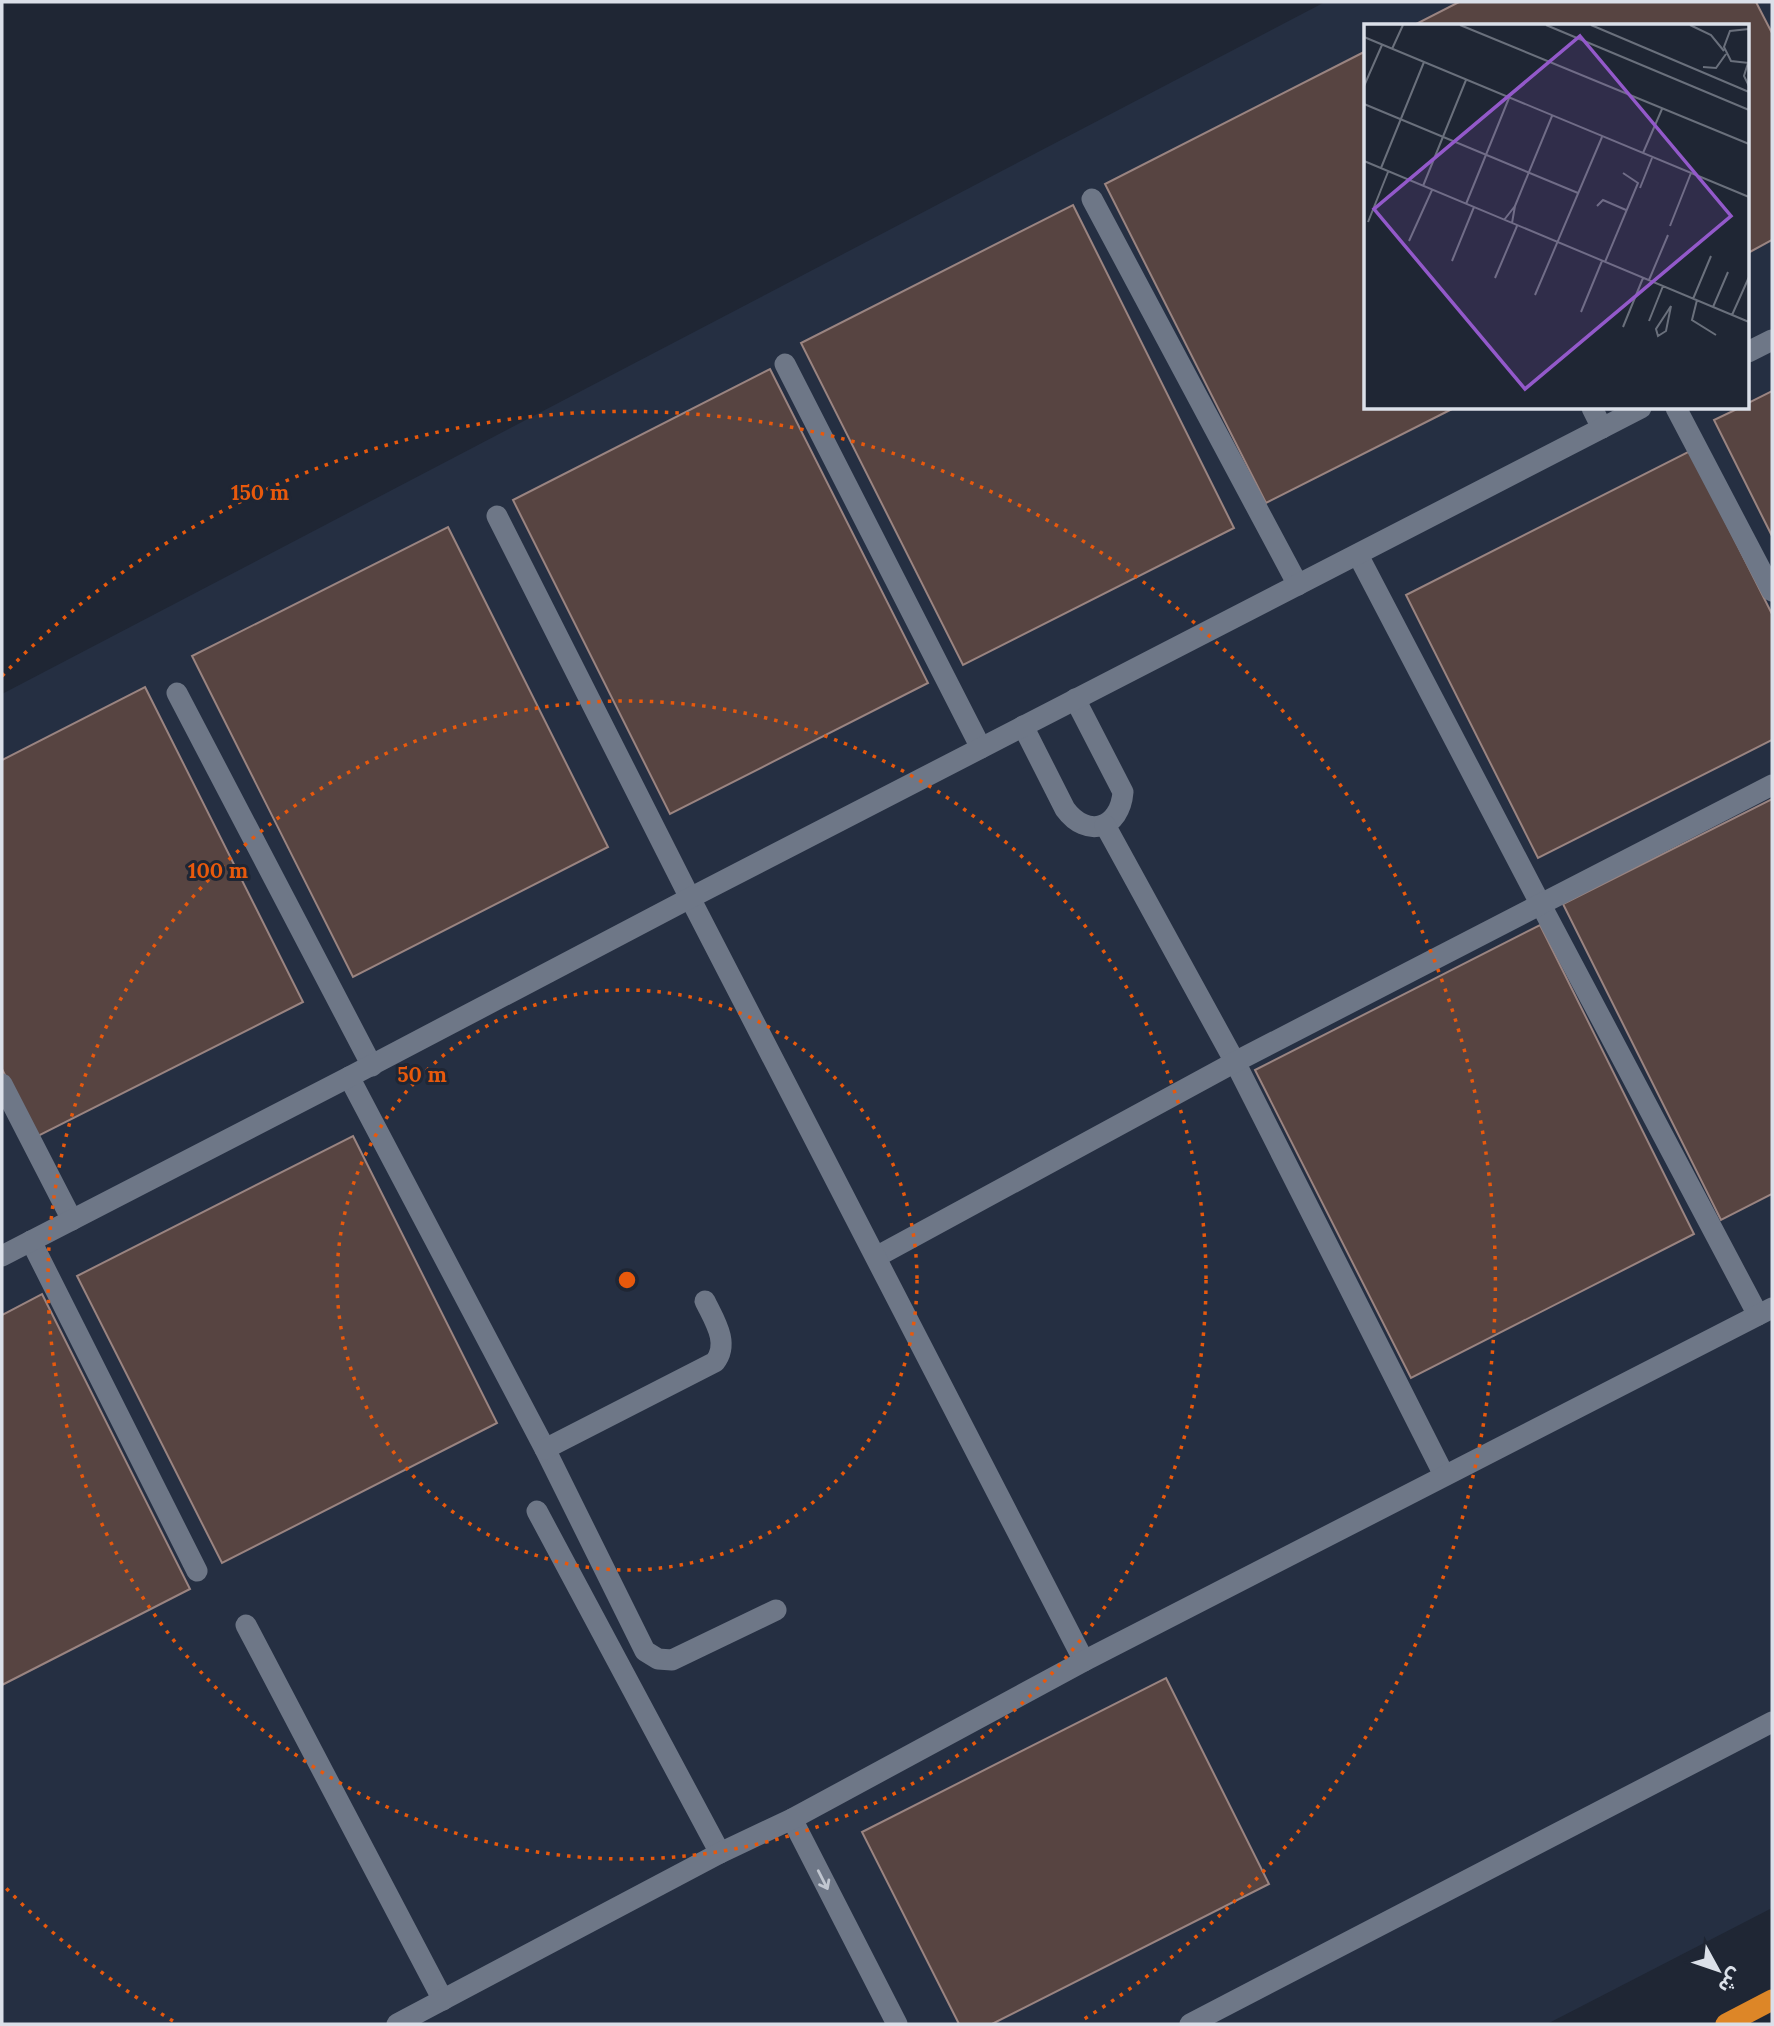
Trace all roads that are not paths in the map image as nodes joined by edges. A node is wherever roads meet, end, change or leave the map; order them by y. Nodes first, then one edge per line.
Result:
1 (1092, 199) dead end
2 (1772, 340) edge
3 (1750, 351) edge
4 (785, 364) dead end
5 (1592, 410) edge
6 (1637, 410) edge
7 (1677, 410) edge
8 (1602, 428) junction
9 (497, 516) dead end
10 (1358, 555) junction
11 (1298, 585) junction
12 (1772, 591) edge
13 (177, 693) dead end
14 (1075, 699) junction
15 (1023, 726) junction
16 (981, 748) junction
17 (1772, 785) edge
18 (1105, 825) junction
19 (690, 898) junction
20 (1541, 905) junction
21 (1235, 1062) junction
22 (372, 1066) junction
23 (349, 1077) junction
24 (2, 1084) edge
25 (72, 1220) junction
26 (31, 1241) junction
27 (2, 1256) edge
28 (876, 1257) junction
29 (705, 1301) dead end
30 (1765, 1311) edge
31 (545, 1449) junction
32 (1444, 1475) junction
33 (537, 1511) dead end
34 (197, 1571) dead end
35 (776, 1610) dead end
36 (246, 1625) dead end
37 (1084, 1661) junction
38 (1772, 1721) edge
39 (792, 1819) junction
40 (720, 1853) junction
41 (443, 2000) junction
42 (1772, 2000) edge
43 (397, 2024) edge
44 (897, 2024) edge
45 (1190, 2024) edge
46 (1726, 2024) edge

1 - 11 street
2 - 3 street
4 - 16 street
5 - 8 street
6 - 8 street
7 - 12 street
8 - 10 street
9 - 19 street
10 - 11 street
10 - 20 street
11 - 14 street
13 - 22 street
14 - 15 street
14 - 18 street
15 - 16 street
15 - 18 street
16 - 19 street
17 - 20 street
18 - 21 street
19 - 22 street
19 - 28 street
20 - 21 street
20 - 30 street
21 - 28 street
21 - 32 street
22 - 23 street
23 - 25 street
23 - 31 street
24 - 25 street
25 - 26 street
26 - 27 street
26 - 34 street
28 - 37 street
29 - 31 street
30 - 32 street
31 - 35 street
32 - 37 street
33 - 40 street
36 - 41 street
37 - 39 street
38 - 45 street
39 - 40 street
39 -> 44 street
40 - 41 street
41 - 43 street
42 - 46 highway

